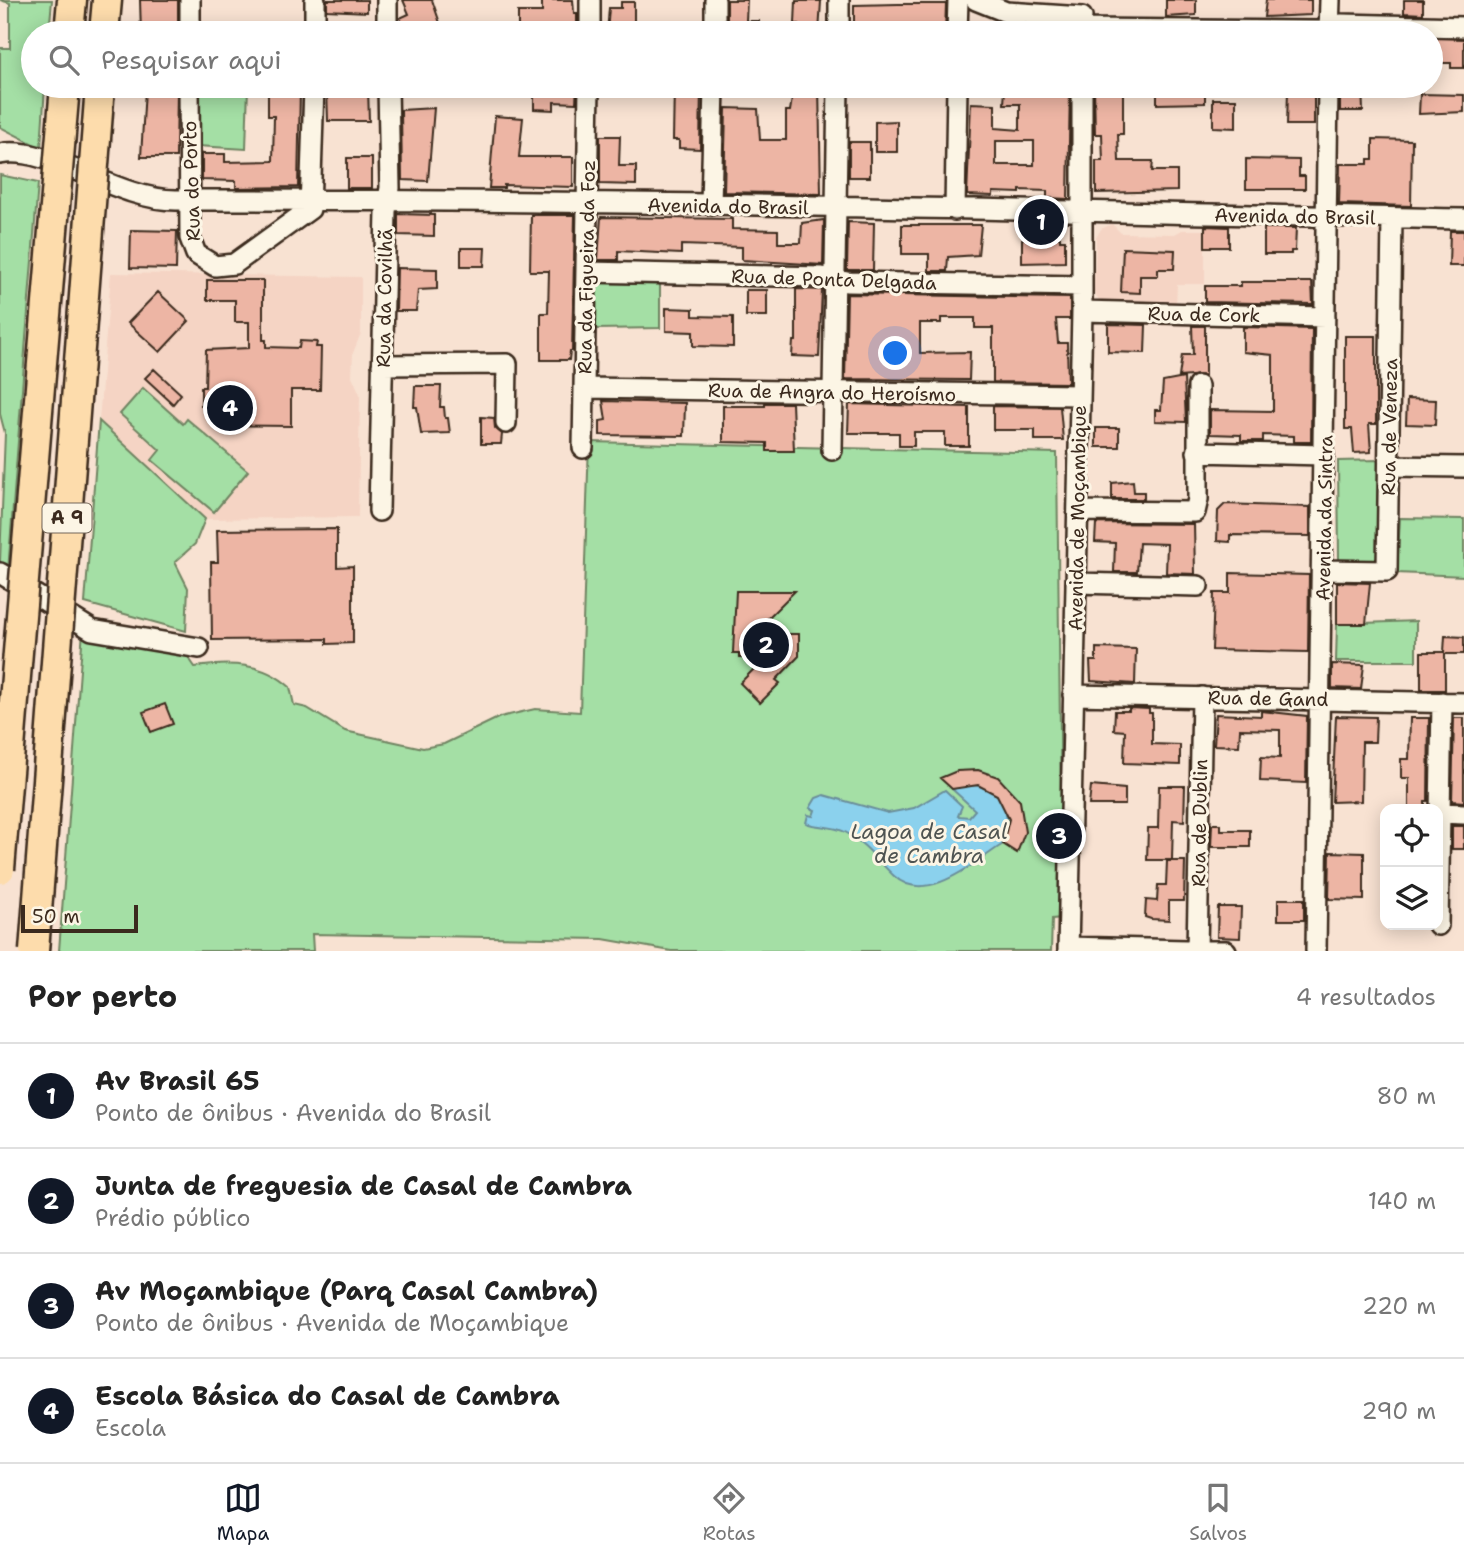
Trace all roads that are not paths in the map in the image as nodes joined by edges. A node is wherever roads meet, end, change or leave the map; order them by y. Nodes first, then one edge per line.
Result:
1 (72, 0) edge
2 (107, 0) edge
3 (190, 0) edge
4 (316, 0) edge
5 (387, 0) edge
6 (590, 0) edge
7 (715, 0) edge
8 (839, 0) edge
9 (958, 0) edge
10 (976, 0) edge
11 (1330, 0) edge
12 (1082, 20) edge
13 (70, 21) edge
14 (105, 21) edge
15 (190, 21) edge
16 (315, 21) edge
17 (387, 21) edge
18 (590, 21) edge
19 (715, 21) edge
20 (839, 21) edge
21 (957, 21) edge
22 (1104, 21) edge
23 (1329, 21) edge
24 (1443, 26) edge
25 (1464, 27) edge
26 (64, 98) edge
27 (99, 98) edge
28 (189, 98) edge
29 (314, 98) edge
30 (388, 98) edge
31 (589, 98) edge
32 (714, 98) edge
33 (838, 98) edge
34 (957, 98) edge
35 (1082, 98) edge
36 (1328, 98) edge
37 (0, 155) edge
38 (312, 198) junction
39 (191, 199) junction
40 (387, 199) junction
41 (588, 203) junction
42 (711, 205) junction
43 (836, 208) junction
44 (955, 210) junction
45 (1082, 212) junction
46 (1327, 217) junction
47 (1392, 218) junction
48 (1464, 219) edge
49 (587, 272) junction
50 (835, 280) junction
51 (1082, 286) junction
52 (1082, 311) junction
53 (1325, 317) junction
54 (382, 365) junction
55 (1198, 386) dead end
56 (584, 388) junction
57 (832, 392) junction
58 (1080, 395) junction
59 (506, 423) dead end
60 (583, 448) dead end
61 (832, 450) dead end
62 (1196, 452) junction
63 (1324, 455) junction
64 (1389, 467) junction
65 (1464, 467) edge
66 (379, 511) dead end
67 (1078, 511) junction
68 (1323, 570) junction
69 (0, 573) edge
70 (1076, 583) junction
71 (1198, 586) dead end
72 (199, 648) dead end
73 (1073, 695) junction
74 (1202, 697) junction
75 (1321, 699) junction
76 (1442, 702) junction
77 (1464, 703) edge
78 (1440, 804) edge
79 (1443, 813) edge
80 (1464, 814) edge
81 (0, 869) edge
82 (1068, 949) edge
83 (1196, 950) edge
84 (34, 951) edge
85 (1226, 951) edge
86 (1316, 951) edge

1 - 13 highway
2 - 14 highway
3 - 15 street
4 - 16 street
5 - 17 street
6 - 18 street
7 - 19 street
8 - 20 street
9 - 21 street
10 - 12 street
11 - 23 street
12 - 22 street
24 - 25 street
26 - 81 highway, A 9, bridge
27 - 84 highway, A 9, bridge
28 - 39 street, Rua do Porto
29 - 38 street
30 - 40 street, Rua da Covilhã
31 - 41 street, Rua da Figueira da Foz
32 - 42 street
33 - 43 street
34 - 44 street
35 - 45 street, Avenida de Moçambique
36 - 46 street, Avenida da Sintra
37 - 39 street, Avenida do Brasil
38 - 39 street, Avenida do Brasil
38 - 39 street, Rua do Porto
38 - 40 street, Avenida do Brasil
40 - 41 street, Avenida do Brasil
40 - 54 street, Rua da Covilhã
41 - 42 street, Avenida do Brasil
41 - 49 street, Rua da Figueira da Foz
42 - 43 street, Avenida do Brasil
43 - 44 street, Avenida do Brasil
43 - 50 street
44 - 45 street, Avenida do Brasil
45 - 46 street, Avenida do Brasil
45 - 51 street, Avenida de Moçambique
46 - 47 street, Avenida do Brasil
46 - 53 street, Avenida da Sintra
47 - 48 street, Avenida do Brasil
47 - 64 street, Rua de Veneza
49 - 50 street, Rua de Ponta Delgada
49 - 56 street, Rua da Figueira da Foz
50 - 51 street, Rua de Ponta Delgada
50 - 57 street
51 - 52 street, Avenida de Moçambique
52 - 53 street, Rua de Cork
52 - 58 street, Avenida de Moçambique
53 - 63 street, Avenida da Sintra
54 - 59 street
54 - 66 street, Rua da Covilhã
55 - 62 street
56 - 57 street, Rua de Angra do Heroísmo
56 - 60 street, Rua da Figueira da Foz
57 - 58 street, Rua de Angra do Heroísmo
57 - 61 street
58 - 67 street, Avenida de Moçambique
62 - 63 street
62 - 67 street
63 - 68 street, Avenida da Sintra
64 - 65 street
64 - 68 street, Rua de Veneza
67 - 70 street, Avenida de Moçambique
68 - 75 street, Avenida da Sintra
69 - 72 street
70 - 71 street
70 - 73 street, Avenida de Moçambique
73 - 74 street, Rua de Gand
73 - 82 street, Avenida de Moçambique
74 - 75 street, Rua de Gand
74 - 83 street, Rua de Dublin
75 - 76 street, Rua de Gand
75 - 86 street, Avenida da Sintra
76 - 77 street, Rua de Gand
76 - 78 street
79 - 80 street
82 - 83 street
83 - 85 street

